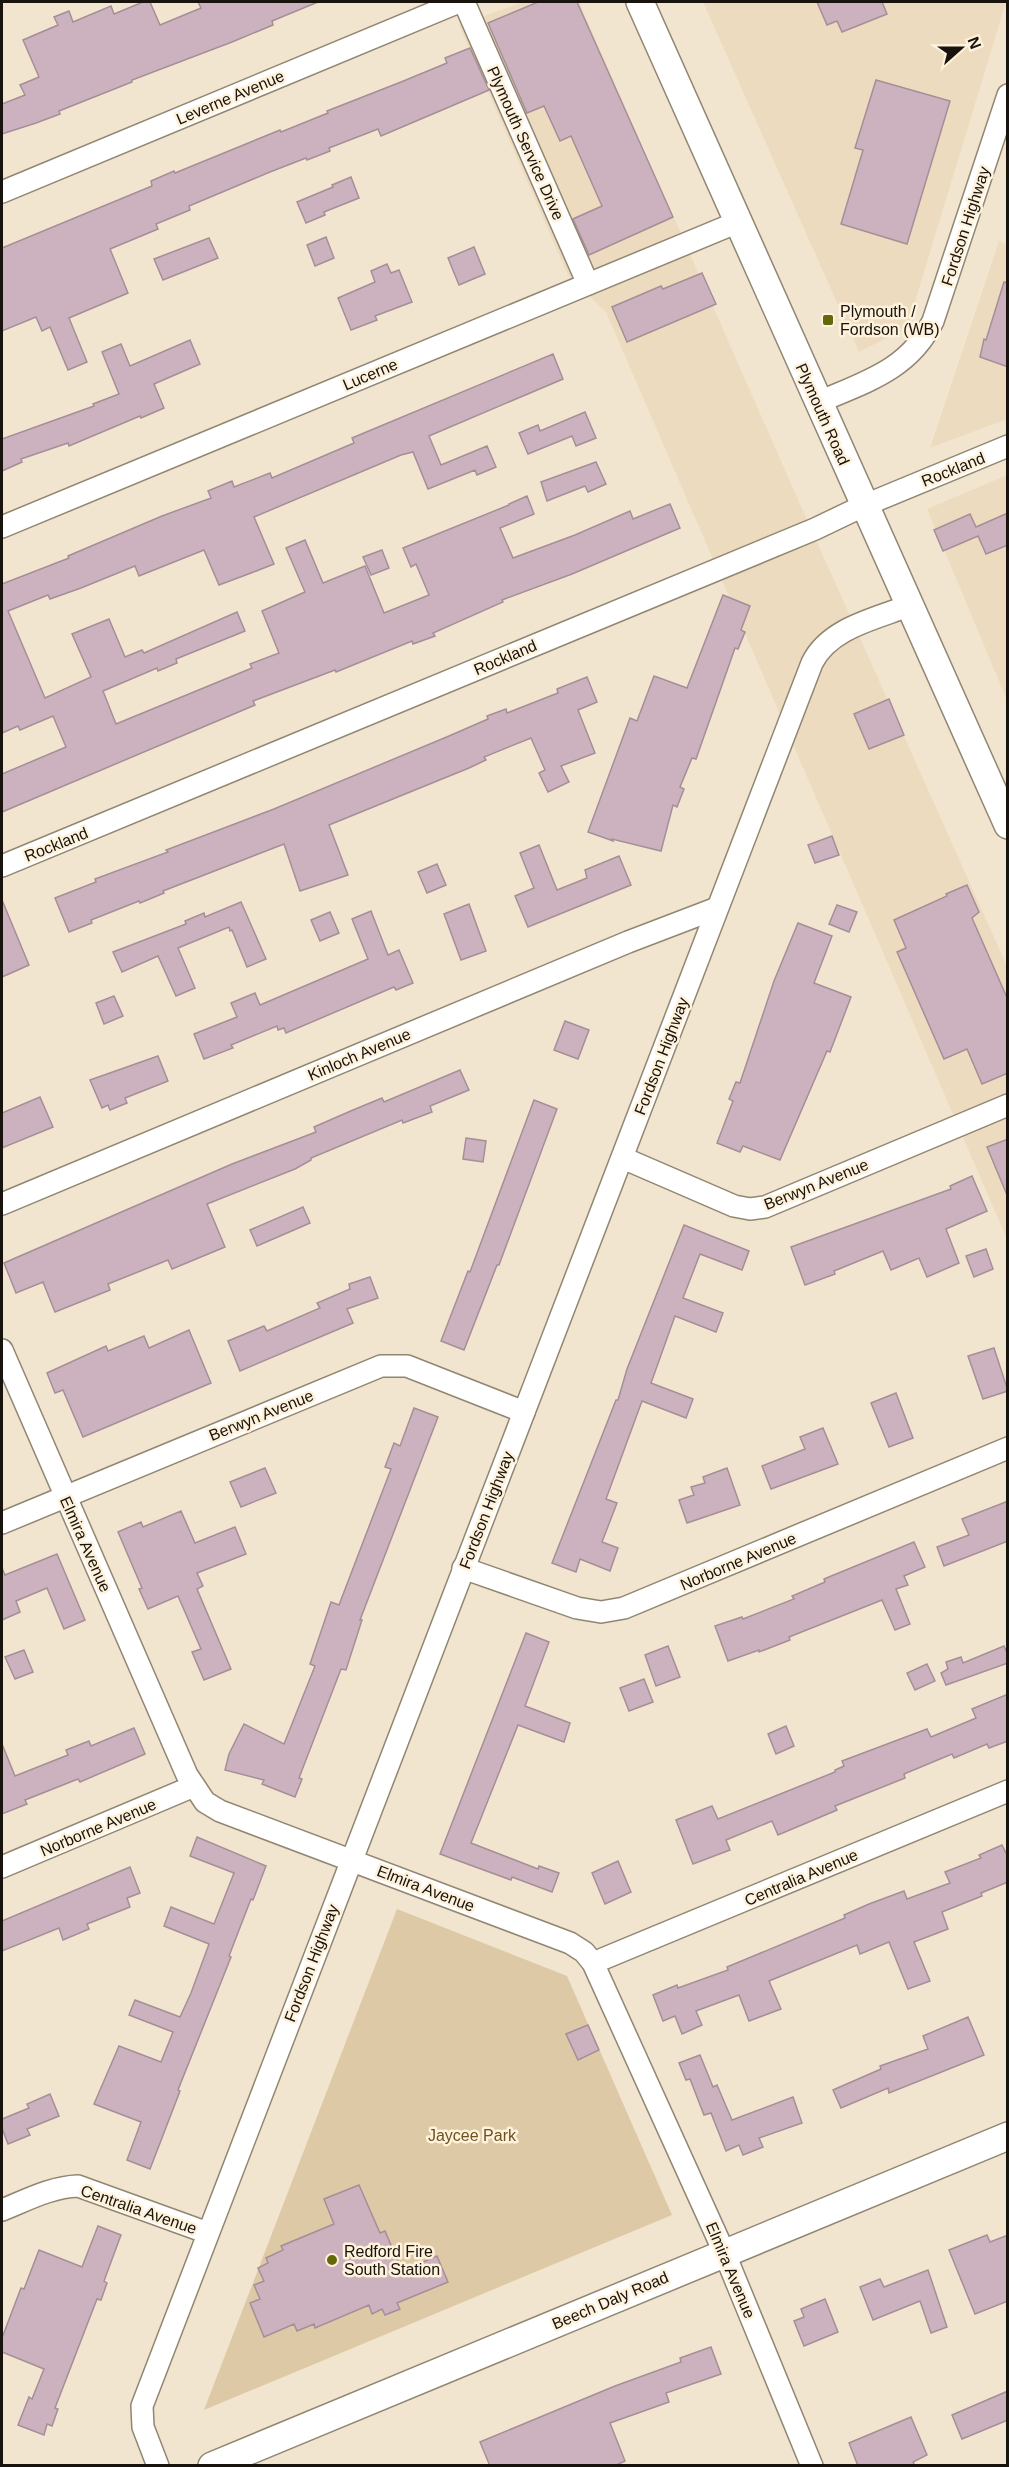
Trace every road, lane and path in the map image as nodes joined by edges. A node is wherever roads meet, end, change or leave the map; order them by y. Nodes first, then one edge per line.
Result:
1 (459, 2) edge
2 (464, 2) edge
3 (639, 2) edge
4 (1008, 95) edge
5 (2, 192) edge
6 (738, 222) junction
7 (588, 284) junction
8 (819, 402) junction
9 (1008, 446) edge
10 (863, 506) junction
11 (2, 527) edge
12 (908, 606) junction
13 (1000, 788) edge
14 (1008, 825) edge
15 (2, 866) edge
16 (717, 908) junction
17 (1008, 1105) edge
18 (623, 1158) junction
19 (2, 1204) edge
20 (2, 1350) edge
21 (524, 1412) junction
22 (1008, 1448) edge
23 (65, 1496) junction
24 (2, 1522) edge
25 (463, 1568) junction
26 (194, 1786) junction
27 (1008, 1791) edge
28 (351, 1859) junction
29 (2, 1867) edge
30 (593, 1963) junction
31 (1008, 2136) edge
32 (2, 2210) edge
33 (208, 2233) junction
34 (724, 2252) junction
35 (158, 2466) edge
36 (212, 2466) edge
37 (812, 2466) edge

1 - 5 street, Leverne Avenue
2 - 7 street, Plymouth Service Drive
3 - 6 main road, Plymouth Road
4 - 8 street, Fordson Highway
6 - 7 street, Lucerne
6 - 8 main road, Plymouth Road
7 - 11 street, Lucerne
8 - 10 main road, Plymouth Road
9 - 10 street, Rockland
10 - 12 main road, Plymouth Road
10 - 15 street, Rockland
12 - 13 main road, Plymouth Road
12 - 16 street, Fordson Highway
13 - 14 main road, Plymouth Road
16 - 18 street, Fordson Highway
16 - 19 street, Kinloch Avenue
17 - 18 street, Berwyn Avenue
18 - 21 street, Fordson Highway
20 - 23 street, Elmira Avenue
21 - 23 street, Berwyn Avenue
21 - 25 street, Fordson Highway
22 - 25 street, Norborne Avenue
23 - 24 street, Berwyn Avenue
23 - 26 street, Elmira Avenue
25 - 28 street, Fordson Highway
26 - 28 street, Elmira Avenue
26 - 29 street, Norborne Avenue
27 - 30 street, Centralia Avenue
28 - 30 street, Elmira Avenue
28 - 33 street, Fordson Highway
30 - 34 street, Elmira Avenue
31 - 34 main road, Beech Daly Road
32 - 33 street, Centralia Avenue
33 - 35 street, Fordson Highway
34 - 36 main road, Beech Daly Road
34 - 37 street, Elmira Avenue

